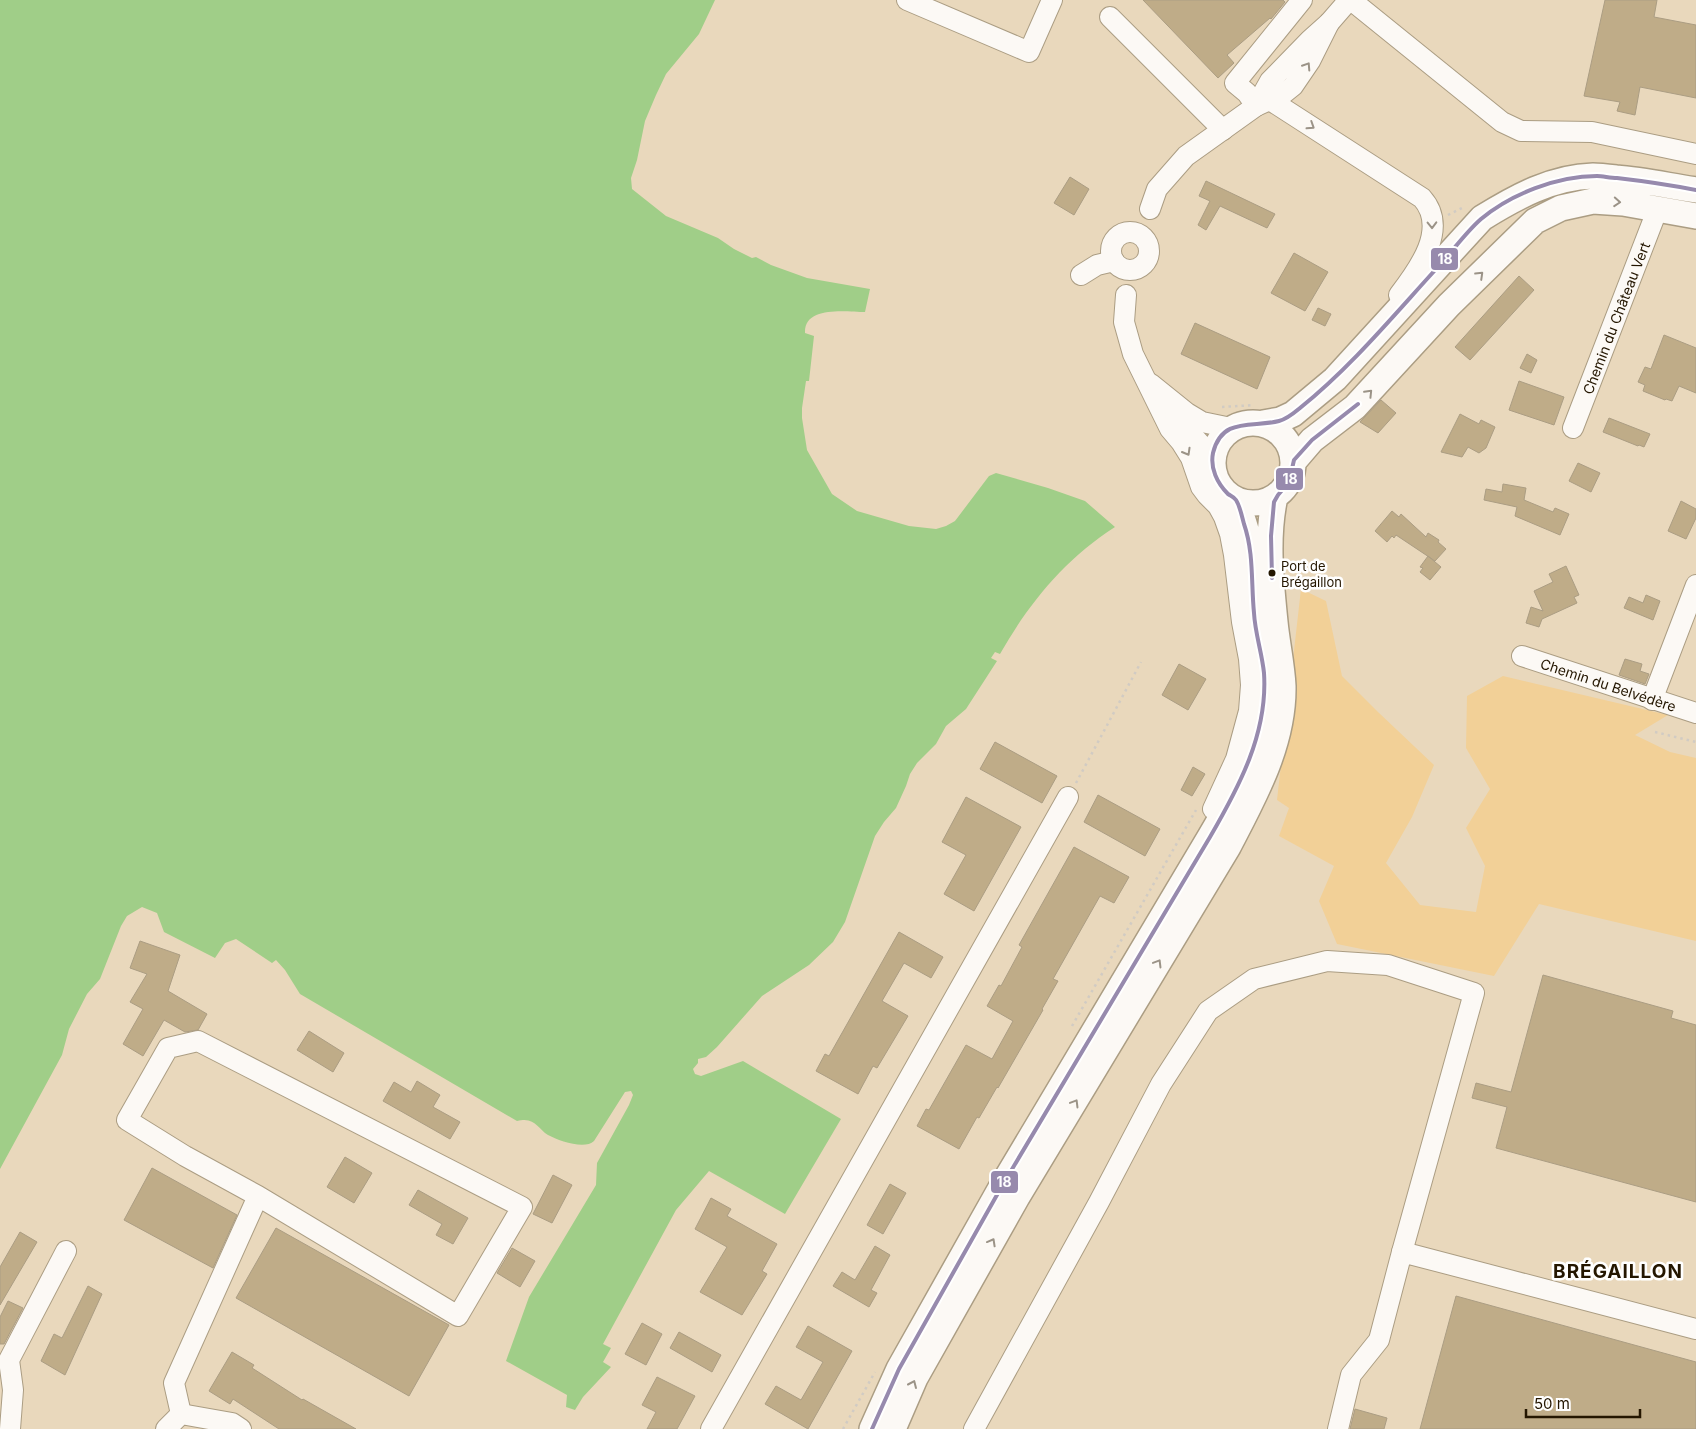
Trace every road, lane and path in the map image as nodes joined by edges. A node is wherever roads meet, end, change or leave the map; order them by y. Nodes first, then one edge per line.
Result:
1 (907, 0) edge
2 (1052, 0) edge
3 (1302, 0) edge
4 (1350, 0) edge
5 (1110, 17) dead end
6 (1263, 103) junction
7 (1222, 130) junction
8 (1696, 154) edge
9 (1696, 190) edge
10 (1658, 208) junction
11 (1696, 216) edge
12 (1137, 236) junction
13 (1123, 265) junction
14 (1081, 275) dead end
15 (1391, 318) junction
16 (1145, 380) junction
17 (1263, 423) junction
18 (1232, 428) junction
19 (1573, 428) dead end
20 (1213, 458) junction
21 (1294, 460) junction
22 (1275, 497) junction
23 (1236, 500) junction
24 (1696, 585) edge
25 (1522, 656) dead end
26 (1141, 662) dead end
27 (1652, 700) junction
28 (1696, 713) edge
29 (1655, 732) dead end
30 (1696, 742) edge
31 (1068, 797) joint
32 (1196, 810) dead end
33 (1141, 954) junction
34 (1072, 1027) dead end
35 (258, 1196) junction
36 (66, 1251) dead end
37 (1402, 1252) junction
38 (1696, 1329) edge
39 (878, 1365) dead end
40 (181, 1414) junction
41 (10, 1429) edge
42 (166, 1429) edge
43 (241, 1429) edge
44 (710, 1429) edge
45 (843, 1429) edge
46 (872, 1429) edge
47 (893, 1429) edge
48 (974, 1429) edge
49 (1338, 1429) edge

1 - 2 street
3 - 6 street
4 - 6 street
4 - 8 street
5 - 7 street
6 - 7 street
6 -> 15 street
7 - 12 street
9 - 15 main road
10 - 11 main road
10 - 19 street, Chemin du Château Vert
21 -> 10 main road
12 - 13 street
12 - 13 street
13 - 14 street
13 - 16 street
15 - 17 main road
16 - 18 street
16 - 20 street
16 -> 33 street
17 - 18 main road
17 - 21 main road
18 - 20 main road
20 - 23 main road
21 - 22 main road
22 - 23 main road
47 -> 22 main road
23 - 33 main road
24 - 27 street
25 - 27 street, Chemin du Belvédère
26 - 31 path
27 - 28 street, Chemin du Belvédère
29 - 30 path
31 - 44 street
32 - 34 path
33 - 46 main road
35 - 35 street
35 - 40 street
36 - 41 street
37 - 38 street
37 - 48 street
37 - 49 street
39 - 45 path
40 - 42 street
40 - 43 street

